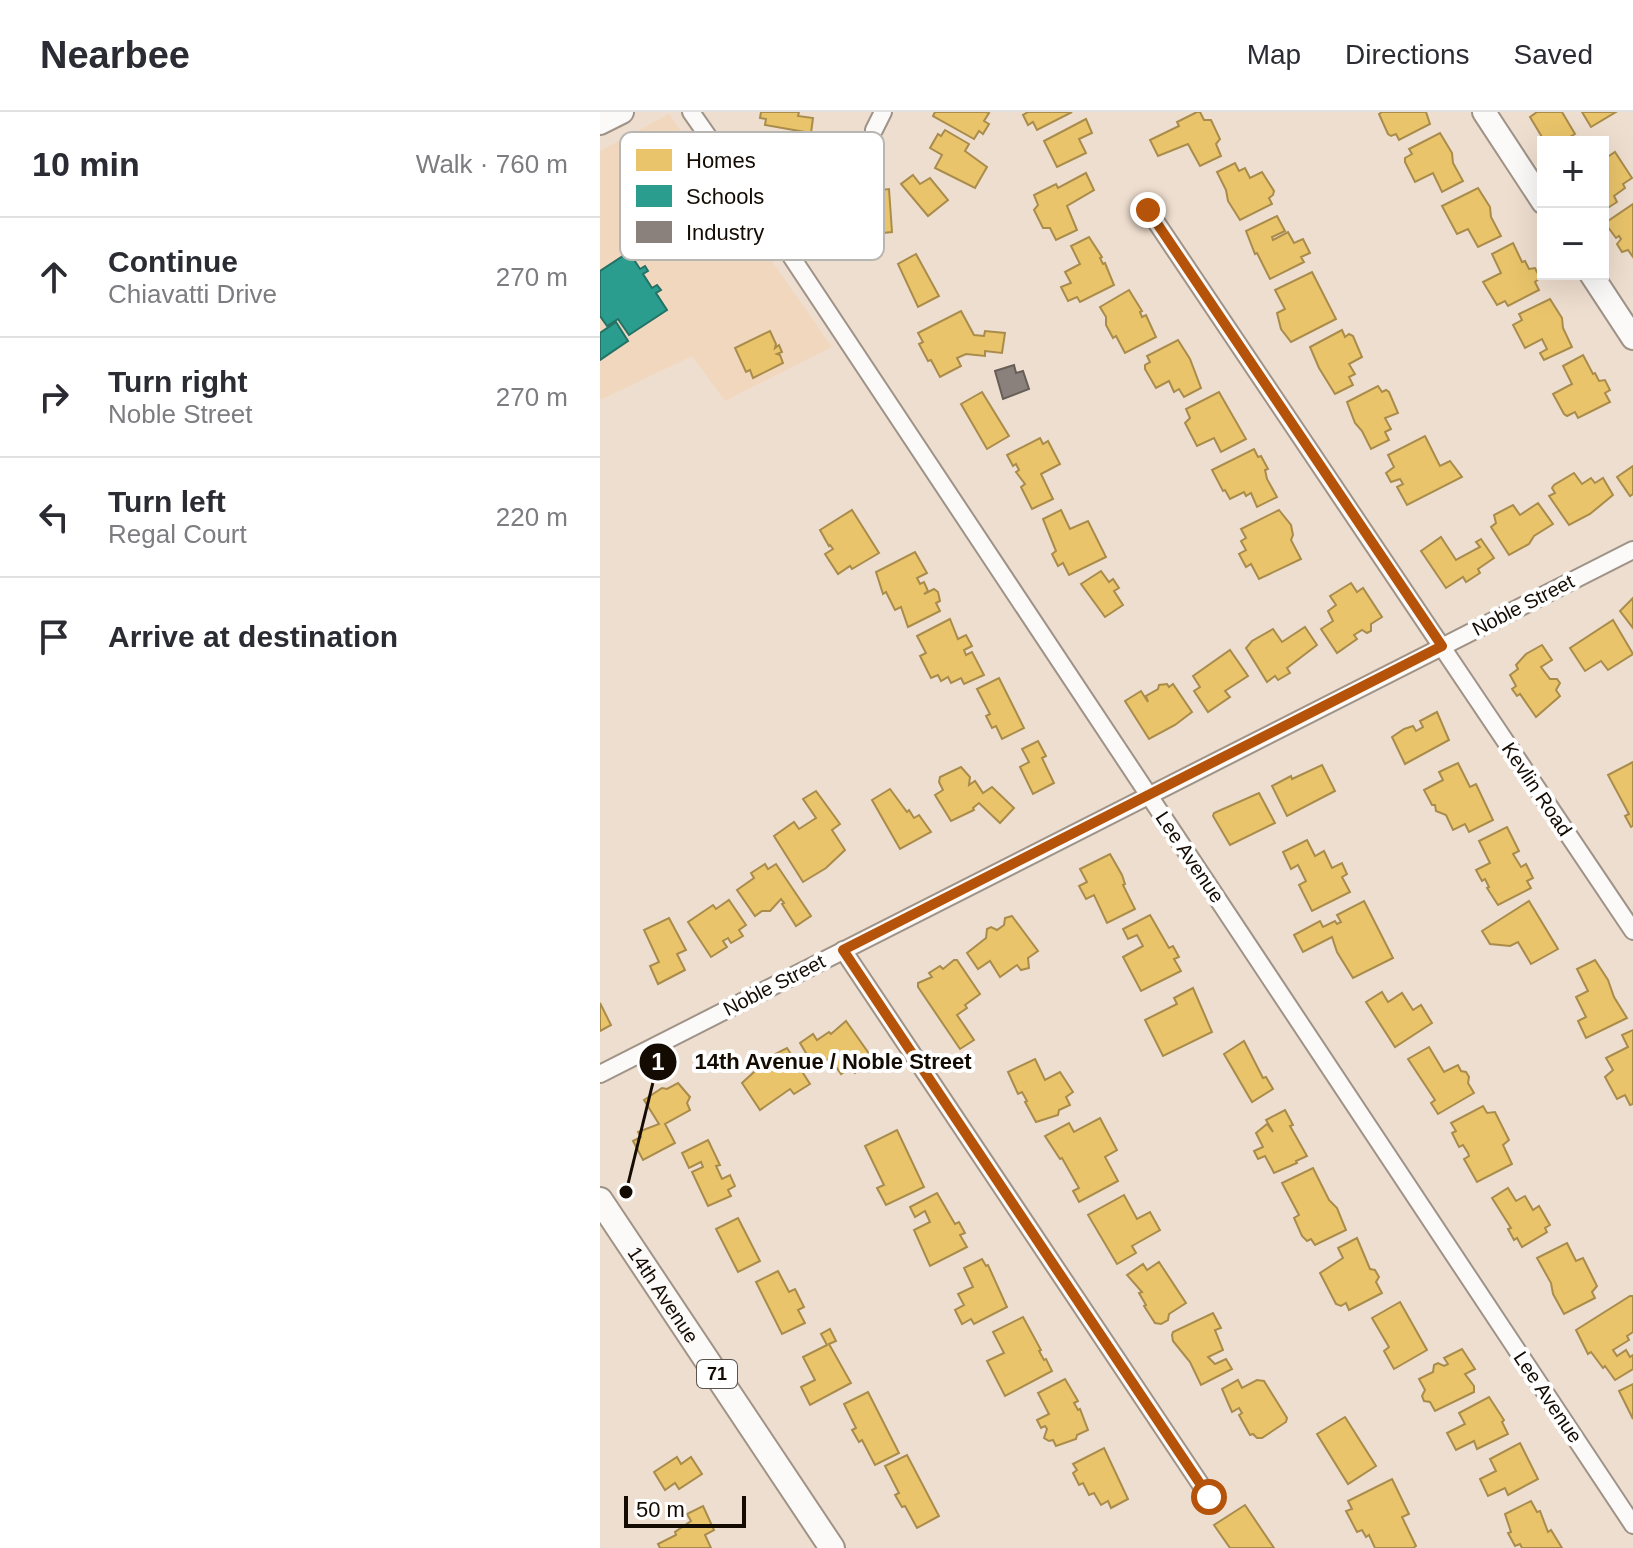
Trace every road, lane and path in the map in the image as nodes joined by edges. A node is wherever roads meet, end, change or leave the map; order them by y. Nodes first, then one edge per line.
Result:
1 (622, 112) edge
2 (691, 112) edge
3 (883, 112) edge
4 (1484, 112) edge
5 (600, 123) edge
6 (874, 130) dead end
7 (705, 132) edge
8 (1537, 193) edge
9 (1148, 210) dead end
10 (793, 260) edge
11 (1595, 280) edge
12 (1633, 338) edge
13 (1633, 550) edge
14 (1442, 646) junction
15 (1149, 795) junction
16 (1633, 931) edge
17 (843, 950) junction
18 (600, 1074) edge
19 (600, 1200) edge
20 (1209, 1497) dead end
21 (1633, 1525) edge
22 (832, 1548) edge

1 - 5 street
2 - 7 street, Lee Avenue
3 - 6 street
4 - 8 street
9 - 14 street, Kevlin Road
10 - 15 street, Lee Avenue
11 - 12 street
13 - 14 street, Noble Street
14 - 15 street, Noble Street
14 - 16 street, Kevlin Road
15 - 17 street, Noble Street
15 - 21 street, Lee Avenue
17 - 18 street, Noble Street
17 - 20 street
19 - 22 main road, 14th Avenue / 71

